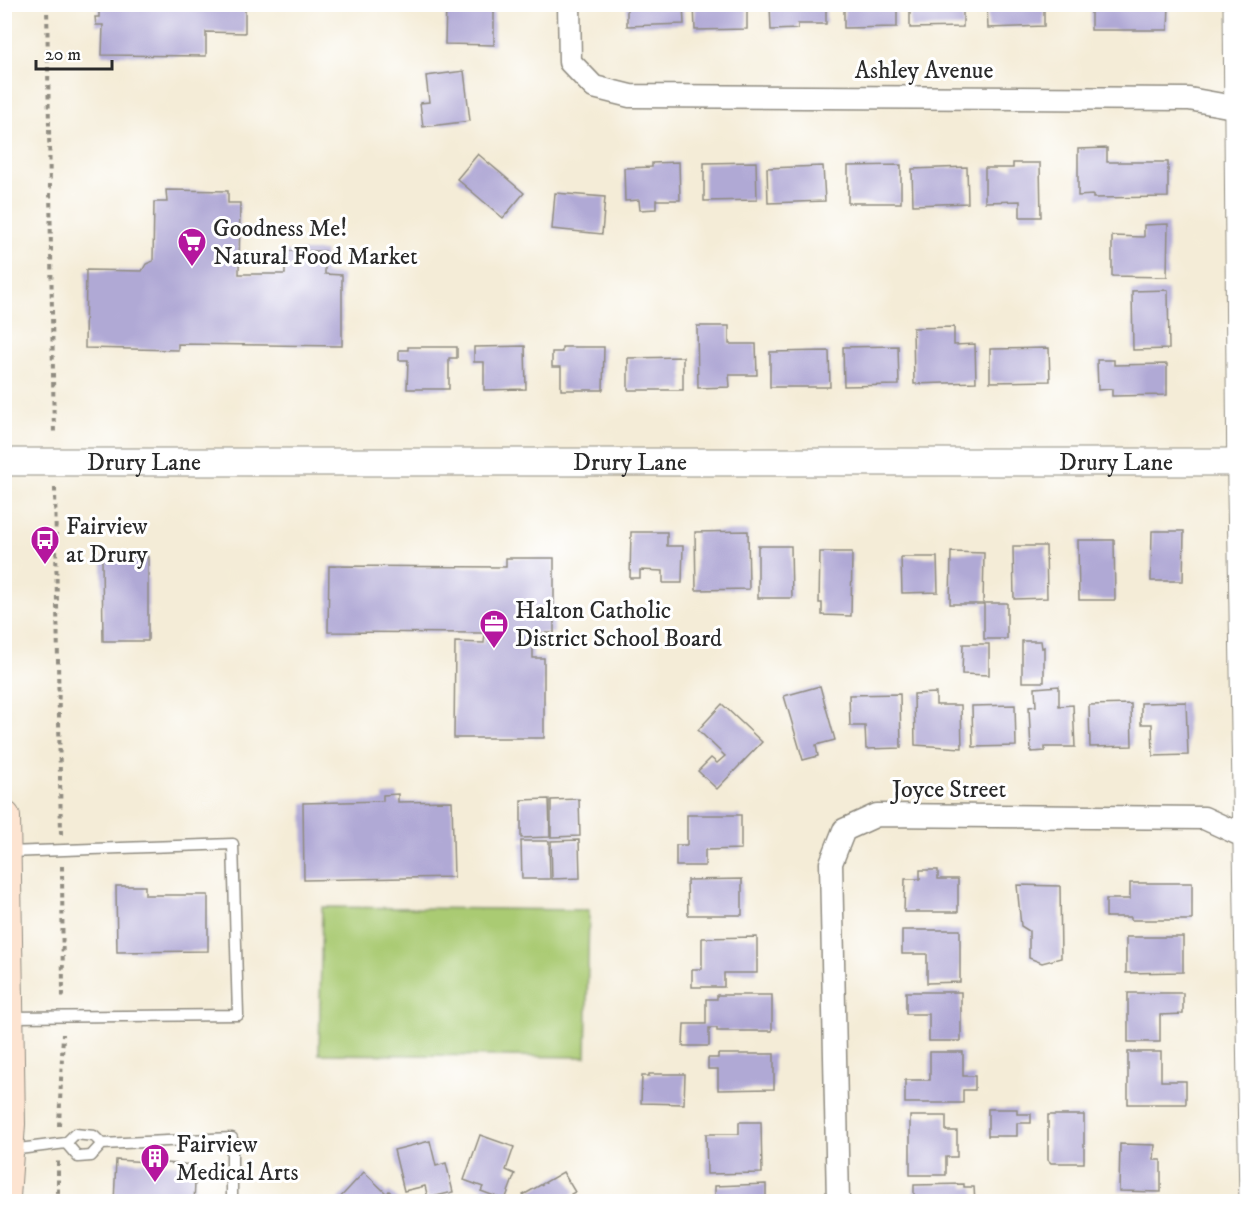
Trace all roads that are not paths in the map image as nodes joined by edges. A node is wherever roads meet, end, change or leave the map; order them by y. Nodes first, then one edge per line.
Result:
1 (569, 4) edge
2 (1237, 4) edge
3 (1247, 110) edge
4 (4, 462) edge
5 (1248, 462) edge
6 (4, 817) edge
7 (1251, 839) edge
8 (5, 852) edge
9 (5, 924) edge
10 (8, 1017) junction
11 (7, 1089) edge
12 (66, 1143) junction
13 (102, 1144) junction
14 (8, 1150) junction
15 (4, 1197) edge
16 (232, 1202) edge
17 (838, 1202) edge
18 (1253, 1202) edge

1 - 3 street, Ashley Avenue
2 - 3 street
3 - 5 street
4 - 5 street, Drury Lane
5 - 7 street
6 - 8 main road
7 - 17 street, Joyce Street
7 - 18 street
8 - 9 main road
8 - 10 lane
9 - 10 main road
10 - 11 main road
11 - 14 main road
12 - 13 lane
12 - 13 lane
12 - 14 lane
13 - 16 lane
14 - 15 main road

